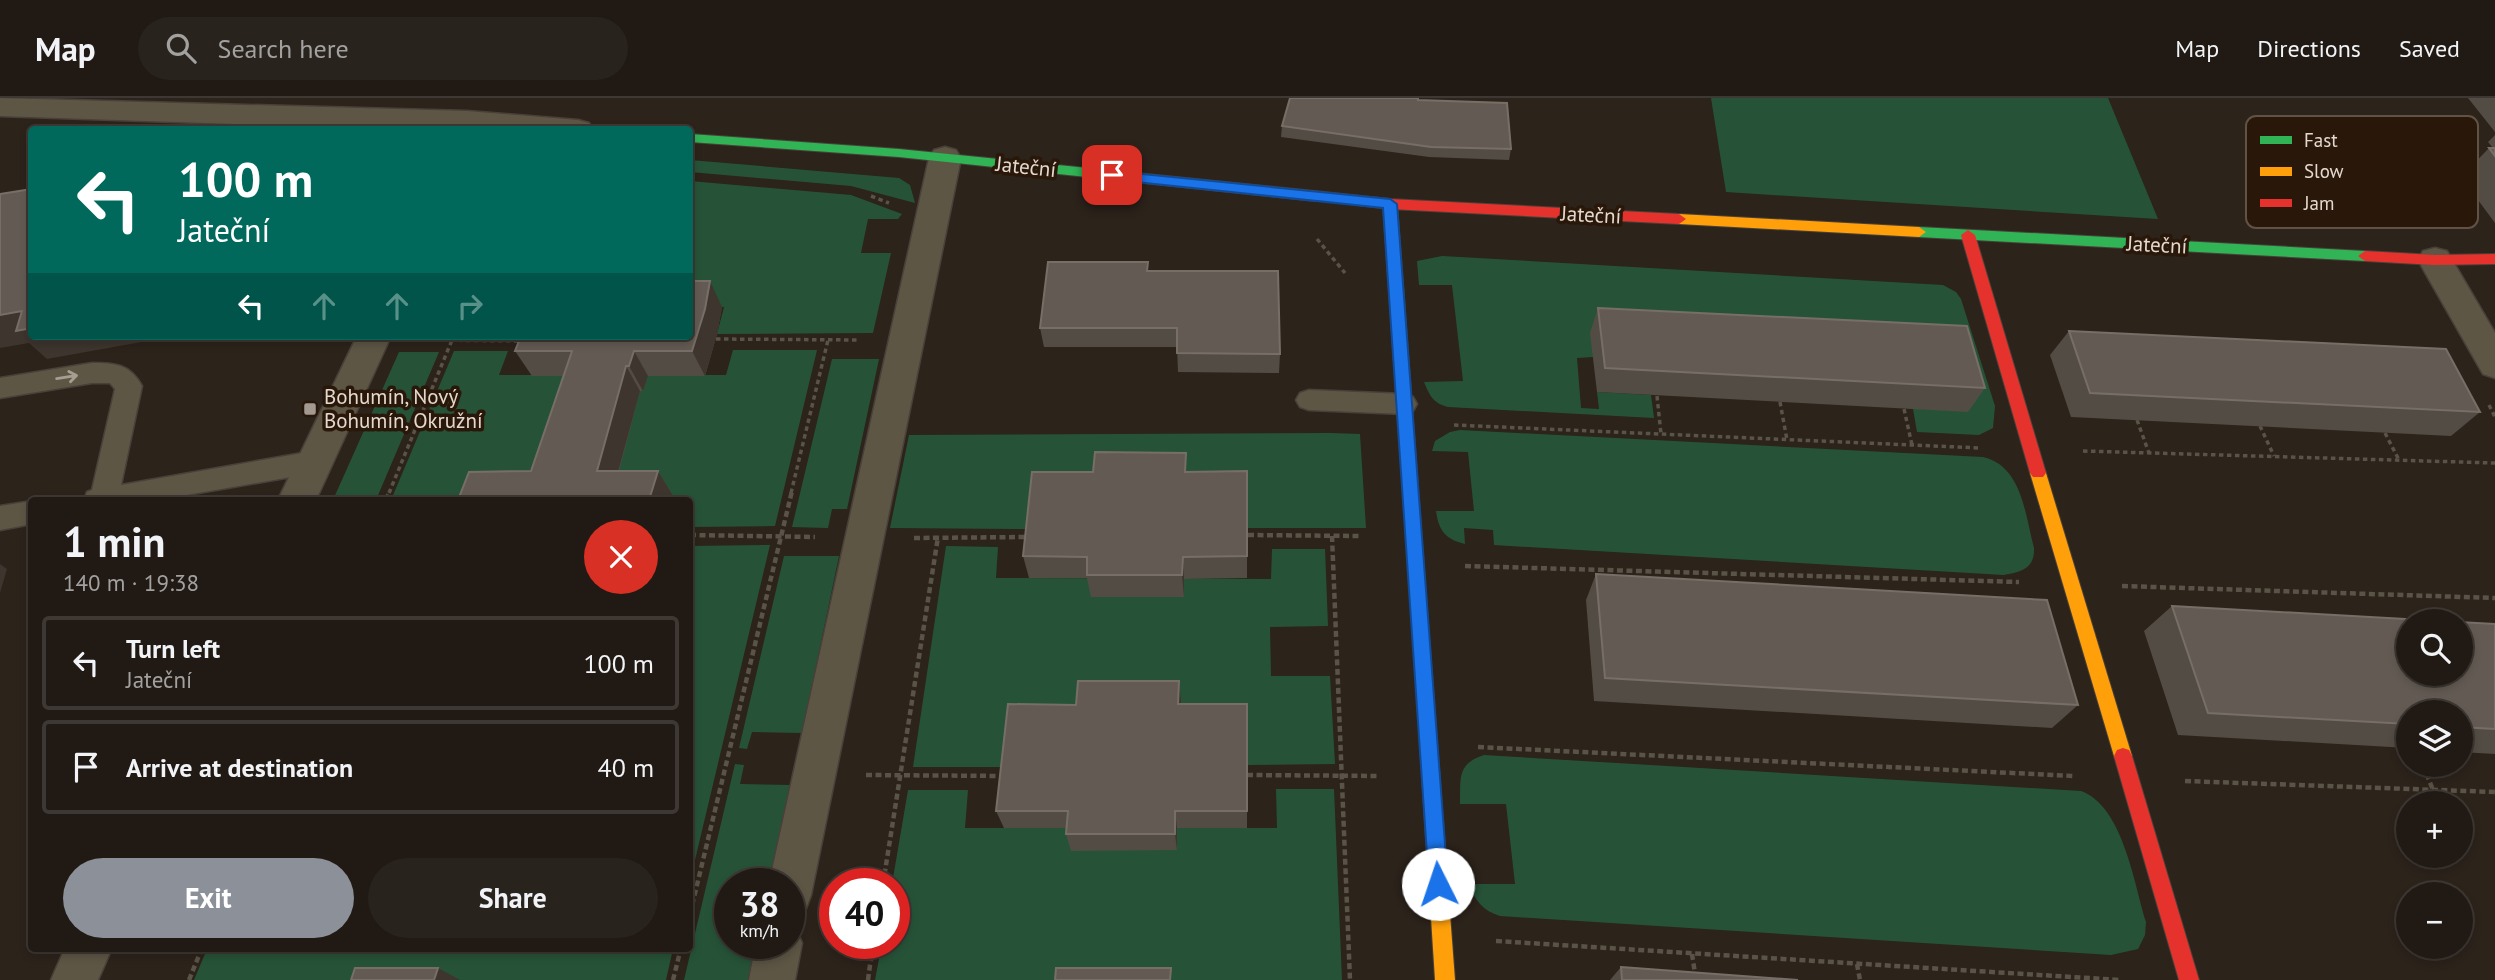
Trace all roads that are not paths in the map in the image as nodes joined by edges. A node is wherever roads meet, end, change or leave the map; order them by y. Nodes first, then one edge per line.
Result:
1 (0, 106) edge
2 (463, 116) edge
3 (545, 126) edge
4 (693, 138) edge
5 (945, 158) junction
6 (1390, 204) junction
7 (1968, 235) junction
8 (2495, 259) edge
9 (2435, 260) junction
10 (372, 340) edge
11 (2495, 364) edge
12 (0, 388) edge
13 (1309, 400) dead end
14 (1405, 414) junction
15 (314, 462) junction
16 (102, 497) edge
17 (118, 497) edge
18 (298, 497) edge
19 (28, 513) edge
20 (0, 518) edge
21 (795, 868) edge
22 (87, 952) edge
23 (776, 959) edge
24 (74, 980) edge
25 (772, 980) edge
26 (1445, 980) edge
27 (2189, 980) edge

1 - 2 street
2 - 3 street
4 - 5 street, Jateční
5 - 6 street, Jateční
5 - 21 street
6 - 7 street, Jateční
6 - 14 street
7 - 9 street, Jateční
7 - 27 street
8 - 9 street, Jateční
9 - 11 street
10 - 15 street
12 -> 16 lane
13 - 14 lane
14 - 26 street
15 - 17 lane
15 - 18 street
19 - 20 lane
22 - 24 street
23 - 25 street

